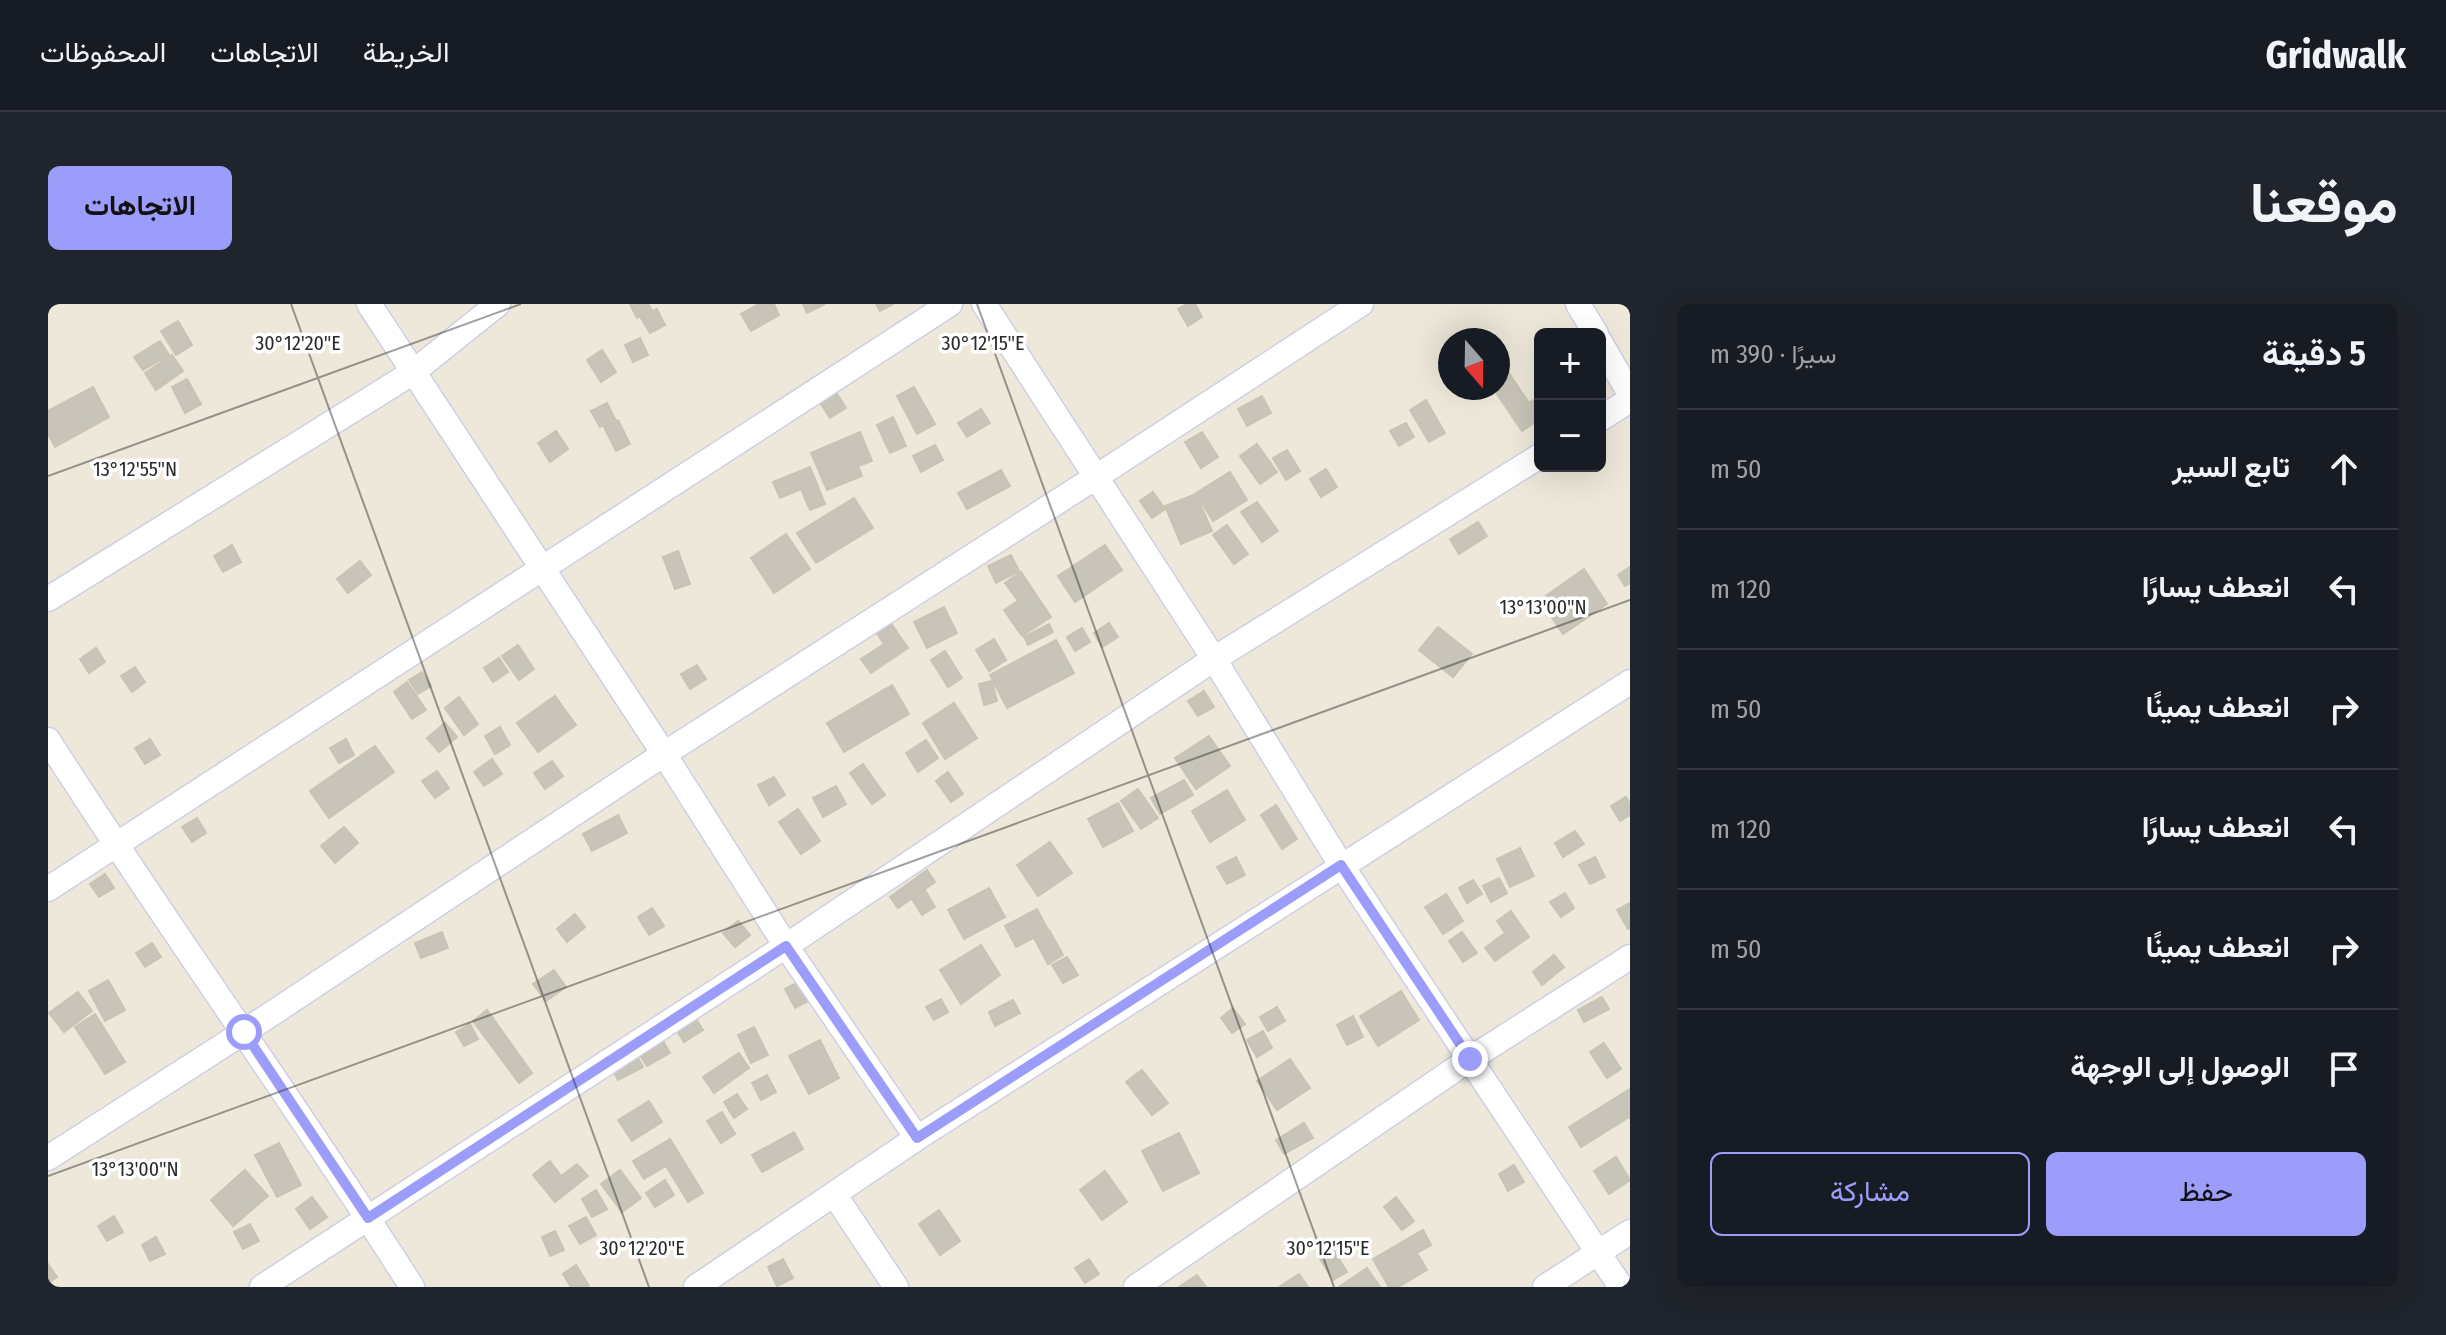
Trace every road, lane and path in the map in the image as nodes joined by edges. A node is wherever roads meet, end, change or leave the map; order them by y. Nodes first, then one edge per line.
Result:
1 (369, 304) edge
2 (498, 304) edge
3 (950, 304) edge
4 (984, 304) edge
5 (1361, 304) edge
6 (1578, 304) edge
7 (1592, 328) edge
8 (1606, 352) edge
9 (412, 373) junction
10 (1630, 394) edge
11 (1630, 400) edge
12 (1606, 415) edge
13 (1534, 460) edge
14 (1096, 477) junction
15 (542, 571) junction
16 (48, 599) edge
17 (1214, 659) junction
18 (1630, 682) edge
19 (48, 740) edge
20 (664, 754) junction
21 (115, 846) junction
22 (1341, 865) junction
23 (48, 889) edge
24 (786, 946) junction
25 (1630, 957) edge
26 (244, 1032) junction
27 (1470, 1059) junction
28 (917, 1138) junction
29 (48, 1158) edge
30 (834, 1194) junction
31 (368, 1218) junction
32 (1630, 1232) edge
33 (1598, 1252) junction
34 (262, 1287) edge
35 (412, 1287) edge
36 (696, 1287) edge
37 (896, 1287) edge
38 (1136, 1287) edge
39 (1545, 1287) edge
40 (1621, 1287) edge

1 - 9 street
2 - 9 street
3 - 15 street
4 - 14 street
5 - 14 street
6 - 7 street
8 - 10 street
9 - 15 street
9 - 16 street
11 - 12 street
13 - 17 street
14 - 17 street
14 - 20 street
15 - 20 street
15 - 21 street
17 - 22 street
17 - 24 street
18 - 22 street
19 - 21 street
20 - 24 street
20 - 26 street
21 - 23 street
21 - 26 street
22 - 27 street
22 - 28 street
24 - 28 street
24 - 31 street
25 - 27 street
26 - 29 street
26 - 31 street
27 - 33 street
27 - 38 street
28 - 30 street
30 - 36 street
30 - 37 street
31 - 34 street
31 - 35 street
32 - 33 street
33 - 39 street
33 - 40 street

